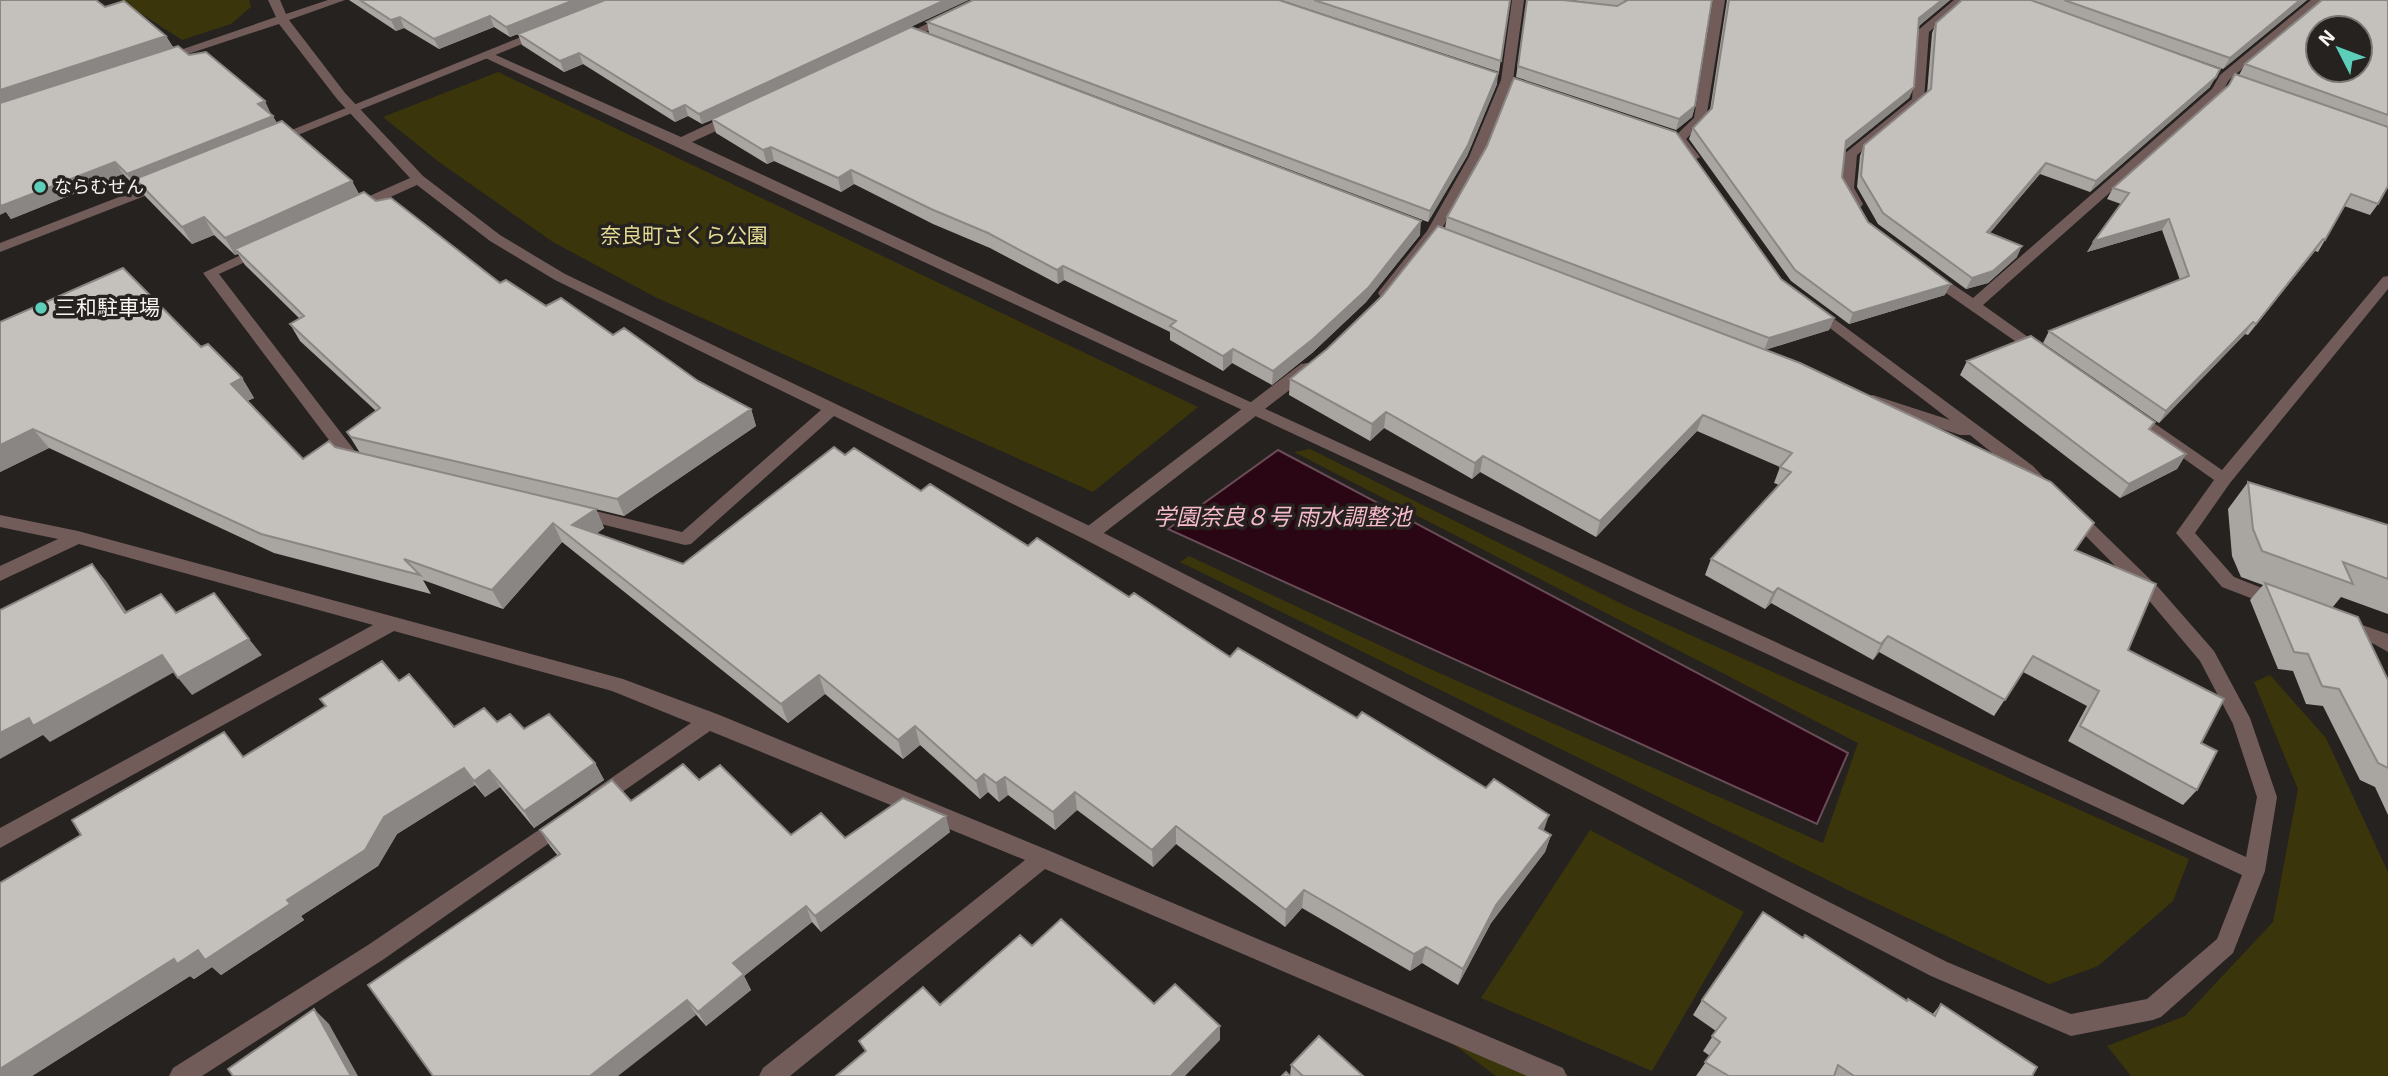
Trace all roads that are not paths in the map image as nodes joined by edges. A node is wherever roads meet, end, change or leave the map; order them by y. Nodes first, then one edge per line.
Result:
1 (274, 0) edge
2 (340, 0) edge
3 (984, 0) edge
4 (1518, 0) edge
5 (1720, 0) edge
6 (1961, 0) edge
7 (2318, 0) edge
8 (282, 19) junction
9 (559, 25) edge
10 (889, 46) edge
11 (485, 55) junction
12 (154, 61) edge
13 (352, 109) junction
14 (742, 114) edge
15 (681, 142) junction
16 (263, 145) edge
17 (1704, 172) edge
18 (418, 179) junction
19 (174, 180) edge
20 (332, 218) edge
21 (1864, 218) edge
22 (283, 240) edge
23 (0, 248) edge
24 (1914, 263) edge
25 (2388, 280) edge
26 (1795, 295) edge
27 (1973, 306) junction
28 (1373, 307) edge
29 (1319, 359) edge
30 (2053, 361) edge
31 (1865, 397) edge
32 (2122, 408) edge
33 (831, 410) junction
34 (1255, 411) junction
35 (1979, 436) junction
36 (380, 466) edge
37 (2224, 479) junction
38 (566, 510) edge
39 (0, 521) edge
40 (1090, 534) junction
41 (78, 537) junction
42 (0, 574) edge
43 (2291, 606) edge
44 (2330, 620) edge
45 (394, 622) junction
46 (2388, 645) edge
47 (710, 720) junction
48 (0, 839) edge
49 (1043, 858) junction
50 (2254, 871) junction
51 (181, 1076) edge
52 (771, 1076) edge
53 (1555, 1076) edge

1 - 8 street
2 - 8 street
3 - 10 street
4 - 28 street
5 - 17 street
6 - 21 street
7 - 27 street
8 - 12 street
8 - 13 street
9 - 11 street
11 - 13 street
11 - 15 street
13 - 16 street
13 - 18 street
14 - 15 street
15 - 34 street
18 - 20 street
18 - 33 street
19 - 23 street
22 - 36 street
24 - 27 street
25 - 37 street
26 - 35 street
27 - 30 street
29 - 34 street
31 - 35 street
32 - 37 street
33 - 38 street
33 - 40 street
34 - 40 street
34 - 50 street
35 - 50 street
37 - 43 street
39 - 41 street
40 - 50 street
41 - 42 street
41 - 45 street
44 - 46 street
45 - 47 street
45 - 48 street
47 - 49 street
47 - 51 street
49 - 52 street
49 - 53 street

